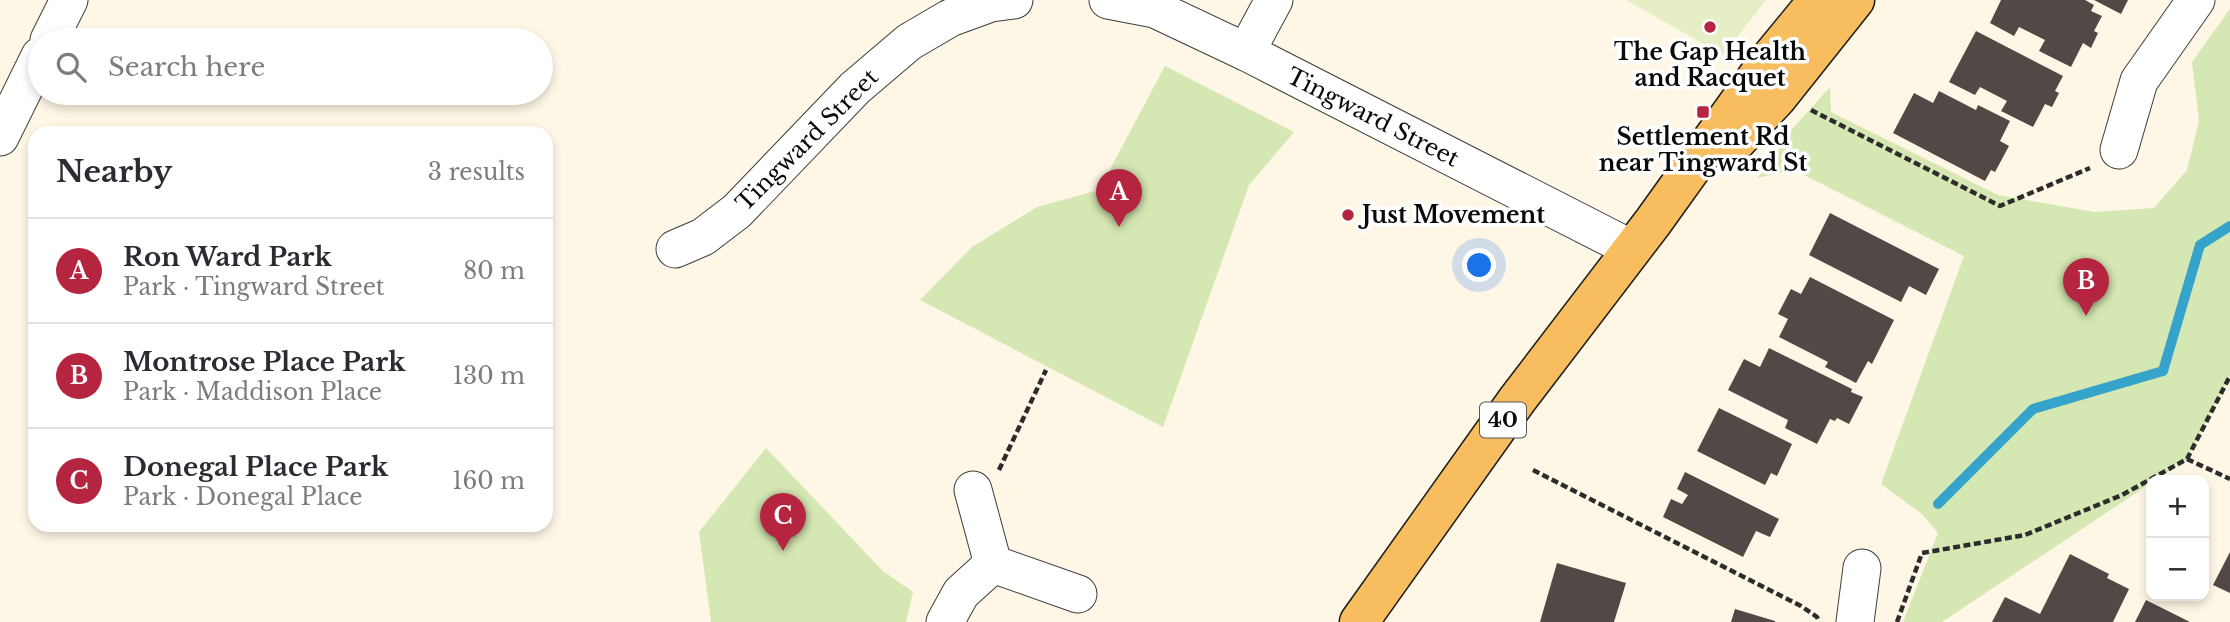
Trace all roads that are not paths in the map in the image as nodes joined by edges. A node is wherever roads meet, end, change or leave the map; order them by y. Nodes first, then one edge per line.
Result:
1 (69, 0) edge
2 (1014, 0) edge
3 (1108, 0) edge
4 (1274, 0) edge
5 (1818, 0) edge
6 (1855, 0) edge
7 (2196, 0) edge
8 (54, 28) edge
9 (1247, 52) junction
10 (28, 80) edge
11 (0, 137) edge
12 (2119, 150) road end
13 (1642, 236) junction
14 (675, 249) dead end
15 (973, 490) road end
16 (993, 564) junction
17 (1862, 568) dead end
18 (1079, 594) dead end
19 (945, 622) edge
20 (1359, 622) edge
21 (1855, 622) edge

1 - 8 street
2 - 14 street, Tingward Street
3 - 9 street, Tingward Street
4 - 9 street
5 - 13 main road, 40
6 - 13 main road, 40
7 - 12 street
9 - 13 street, Tingward Street
10 - 11 street
13 - 20 main road, 40
15 - 16 street
16 - 18 street
16 - 19 street
17 - 21 street

